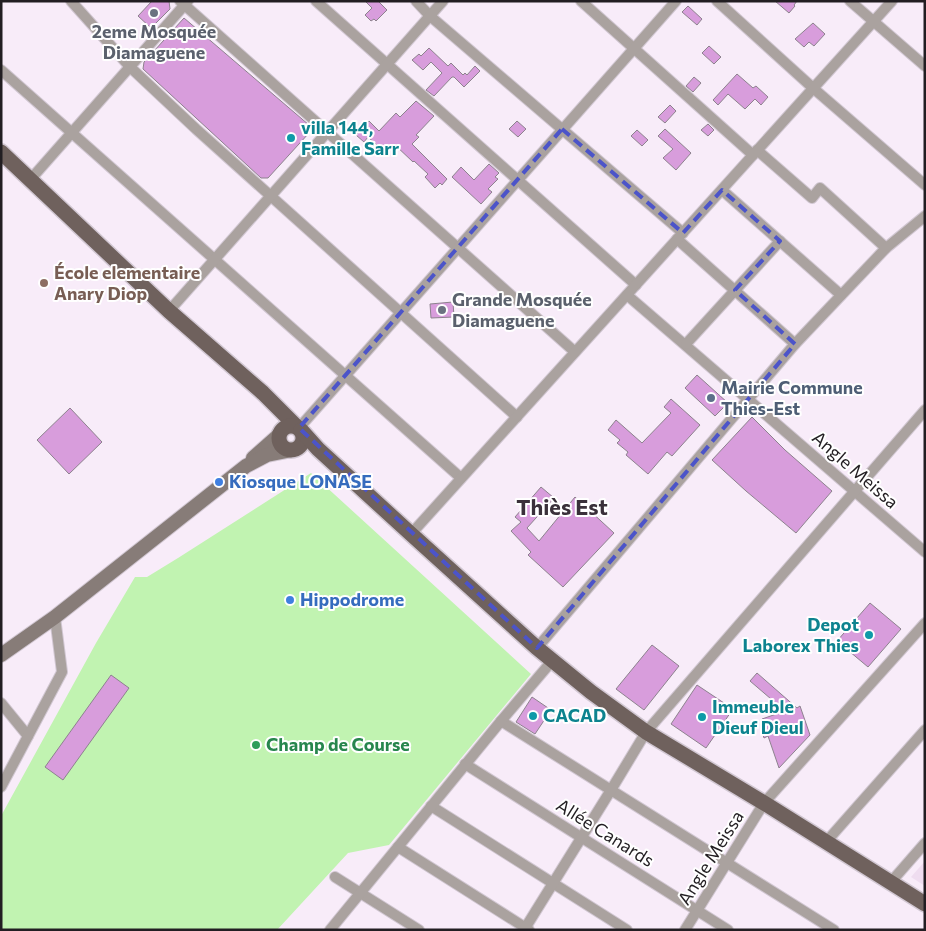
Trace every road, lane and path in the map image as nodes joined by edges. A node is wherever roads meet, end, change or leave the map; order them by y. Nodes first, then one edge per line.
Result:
1 (71, 1) edge
2 (316, 1) edge
3 (416, 1) edge
4 (443, 1) edge
5 (580, 1) edge
6 (676, 1) edge
7 (717, 1) edge
8 (850, 1) edge
9 (892, 1) edge
10 (184, 3) edge
11 (430, 16) junction
12 (873, 22) junction
13 (634, 48) junction
14 (387, 64) junction
15 (925, 66) edge
16 (130, 67) junction
17 (1, 70) edge
18 (813, 88) junction
19 (562, 129) junction
20 (327, 132) junction
21 (72, 133) junction
22 (1, 152) edge
23 (755, 153) junction
24 (30, 180) junction
25 (518, 180) junction
26 (925, 184) edge
27 (722, 190) junction
28 (271, 196) junction
29 (925, 216) edge
30 (680, 236) junction
31 (780, 241) junction
32 (458, 248) junction
33 (886, 248) junction
34 (214, 259) junction
35 (636, 285) junction
36 (735, 290) junction
37 (627, 295) junction
38 (841, 295) junction
39 (169, 310) junction
40 (402, 312) junction
41 (686, 344) junction
42 (795, 344) junction
43 (575, 352) junction
44 (346, 375) junction
45 (748, 398) junction
46 (925, 410) edge
47 (517, 417) junction
48 (291, 430) junction
49 (294, 450) junction
50 (332, 461) junction
51 (246, 466) junction
52 (461, 478) junction
53 (853, 491) junction
54 (411, 534) junction
55 (925, 552) edge
56 (55, 617) junction
57 (925, 623) edge
58 (537, 648) junction
59 (1, 655) edge
60 (552, 661) junction
61 (1, 703) edge
62 (501, 721) junction
63 (925, 730) edge
64 (646, 732) junction
65 (28, 736) junction
66 (465, 764) junction
67 (1, 787) edge
68 (611, 790) junction
69 (764, 803) junction
70 (431, 806) junction
71 (582, 838) junction
72 (826, 842) junction
73 (925, 843) edge
74 (398, 847) junction
75 (727, 863) junction
76 (335, 877) dead end
77 (891, 882) junction
78 (553, 883) junction
79 (360, 893) junction
80 (925, 904) edge
81 (697, 910) junction
82 (526, 929) edge
83 (330, 930) edge
84 (419, 930) edge
85 (627, 930) edge
86 (685, 930) edge
87 (728, 930) edge
88 (834, 930) edge

1 - 16 street
2 - 14 street
3 - 11 street
4 - 11 street
5 - 13 street
6 - 13 street
7 - 18 street
8 - 12 street
9 - 12 street
10 - 16 street
10 - 20 street
11 - 14 street
11 - 19 street
12 - 15 street
12 - 18 street
13 - 19 street
13 - 23 street
14 - 20 street
14 - 25 street
16 - 21 street
16 - 28 street
17 - 21 street
18 - 23 street
18 - 26 street
19 - 25 street
19 - 30 street
20 - 28 street
20 - 32 street
21 - 24 street
21 - 34 street
22 - 24 main road
23 - 27 street
23 - 33 street
24 - 39 main road
25 - 32 street
25 - 35 street
27 - 30 street
27 - 31 street
28 - 34 street
28 - 40 street
29 - 33 street
30 - 35 street
30 - 36 street
31 - 36 street
31 - 38 street
32 - 40 street
32 - 43 street
33 - 38 street
34 - 39 street
34 - 44 street
35 - 37 street
36 - 41 street
36 - 42 street
37 - 41 street, Angle Meissa
37 - 43 street
38 - 42 street
39 - 48 main road
40 - 44 street
40 - 47 street
41 - 45 street, Angle Meissa
42 - 45 street
43 - 47 street
44 - 48 street
44 - 52 street
45 - 53 street, Angle Meissa
45 - 58 street
46 - 53 street
47 - 52 street
48 - 49 main road
48 - 49 main road
48 - 50 main road
48 - 51 main road
49 - 50 main road
49 - 51 main road
50 - 54 main road
51 - 56 main road
52 - 54 street
53 - 55 street, Angle Meissa
53 - 64 street
54 - 58 main road
56 - 59 main road
56 - 65 street
57 - 69 street, Angle Meissa
58 - 60 main road
60 - 62 street
60 - 64 main road
61 - 65 street
62 - 66 street
62 - 68 street
63 - 72 street
64 - 68 street
64 - 69 main road
65 - 67 street
66 - 70 street
66 - 71 street, Allée Canards
68 - 71 street
68 - 75 street
69 - 72 main road
69 - 75 street, Angle Meissa
70 - 74 street
70 - 78 street
71 - 78 street
71 - 81 street, Allée Canards
72 - 77 main road
73 - 77 street
74 - 79 street
74 - 82 street
75 - 81 street, Angle Meissa
75 - 88 street
76 - 79 street
77 - 80 main road
78 - 82 street
78 - 85 street
79 - 83 street
79 - 84 street
81 - 86 street, Angle Meissa
81 - 87 street, Allée Canards

